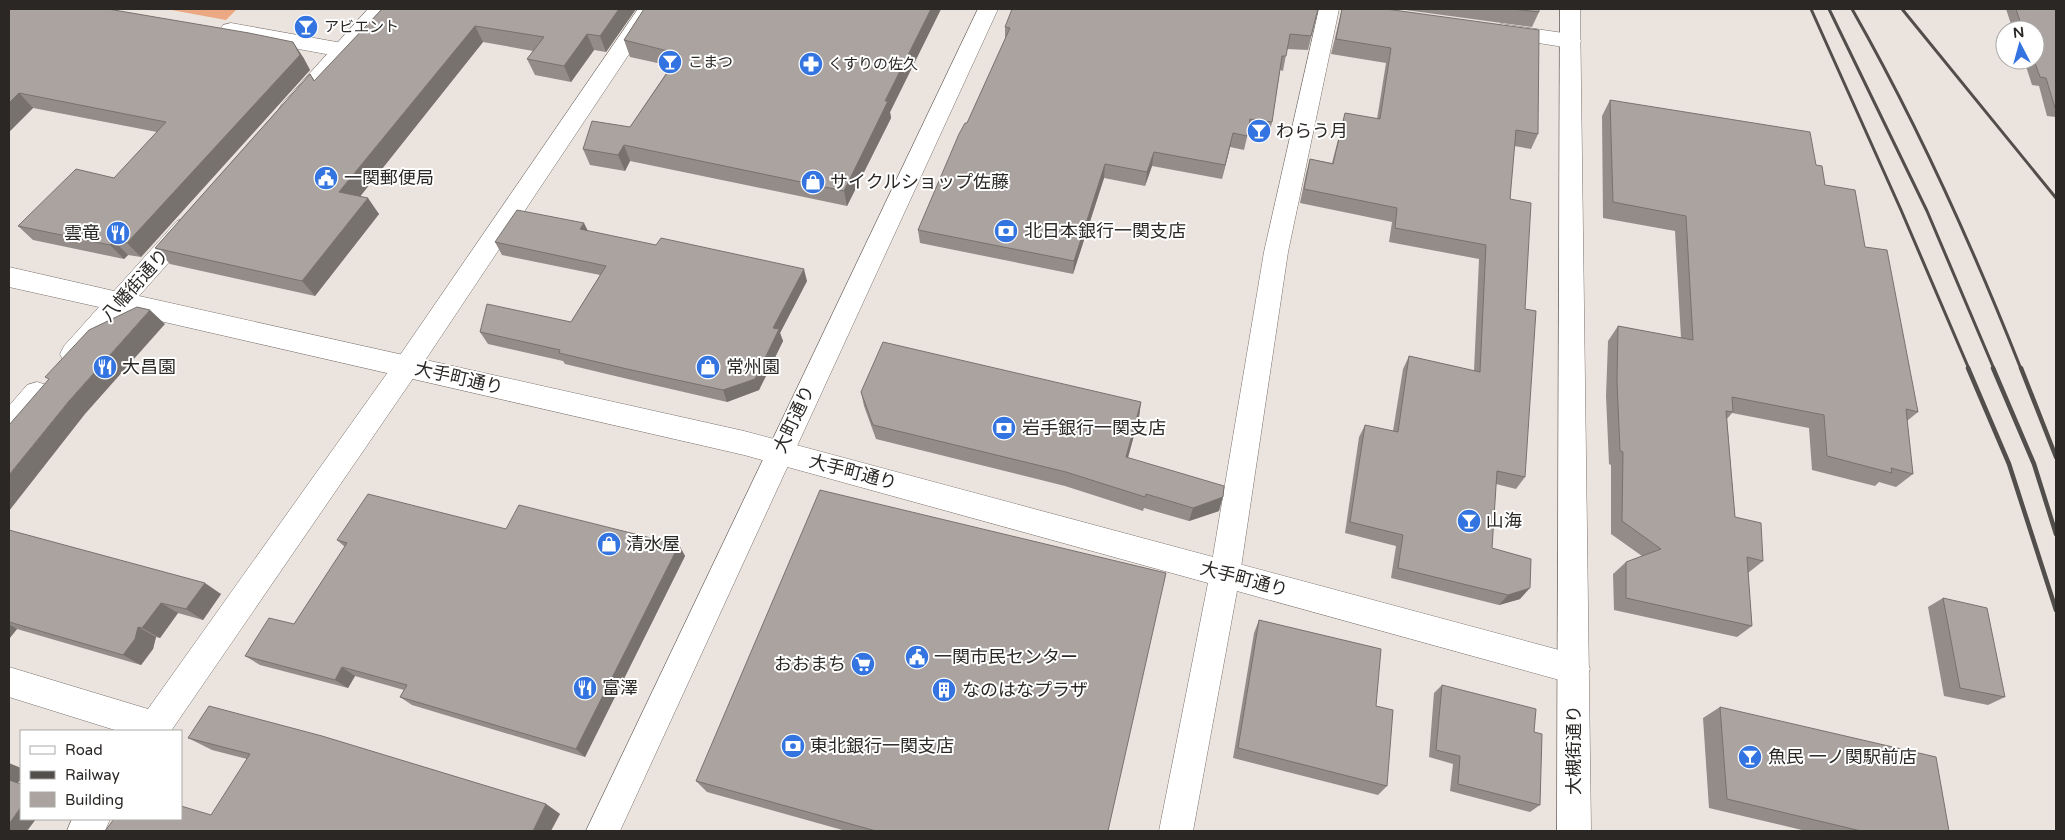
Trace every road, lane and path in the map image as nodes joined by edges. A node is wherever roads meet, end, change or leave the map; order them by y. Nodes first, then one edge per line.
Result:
1 (379, 9) edge
2 (649, 9) edge
3 (988, 9) edge
4 (1339, 9) edge
5 (1570, 9) edge
6 (207, 26) edge
7 (1484, 29) edge
8 (1570, 41) junction
9 (342, 50) junction
10 (276, 125) edge
11 (203, 207) edge
12 (9, 277) edge
13 (119, 303) junction
14 (406, 366) junction
15 (9, 425) edge
16 (778, 452) junction
17 (1225, 574) junction
18 (1574, 669) junction
19 (9, 682) edge
20 (154, 729) edge
21 (92, 820) edge
22 (84, 831) edge
23 (603, 831) edge
24 (1176, 831) edge
25 (1574, 831) edge

1 - 9 street
2 - 14 street
3 - 16 street, 大町通り
4 - 17 street
5 - 8 street, 大槻街通り
6 - 9 street
7 - 8 street
8 - 18 street, 大槻街通り
9 - 10 street
11 - 13 street, 八幡街通り
12 - 13 street, 大手町通り
13 - 14 street, 大手町通り
13 - 15 street, 八幡街通り
14 - 16 street, 大手町通り
14 - 20 street
16 - 17 street, 大手町通り
16 - 23 street, 大町通り
17 - 18 street, 大手町通り
17 - 24 street
18 - 25 street, 大槻街通り
19 - 20 street
21 - 22 street

